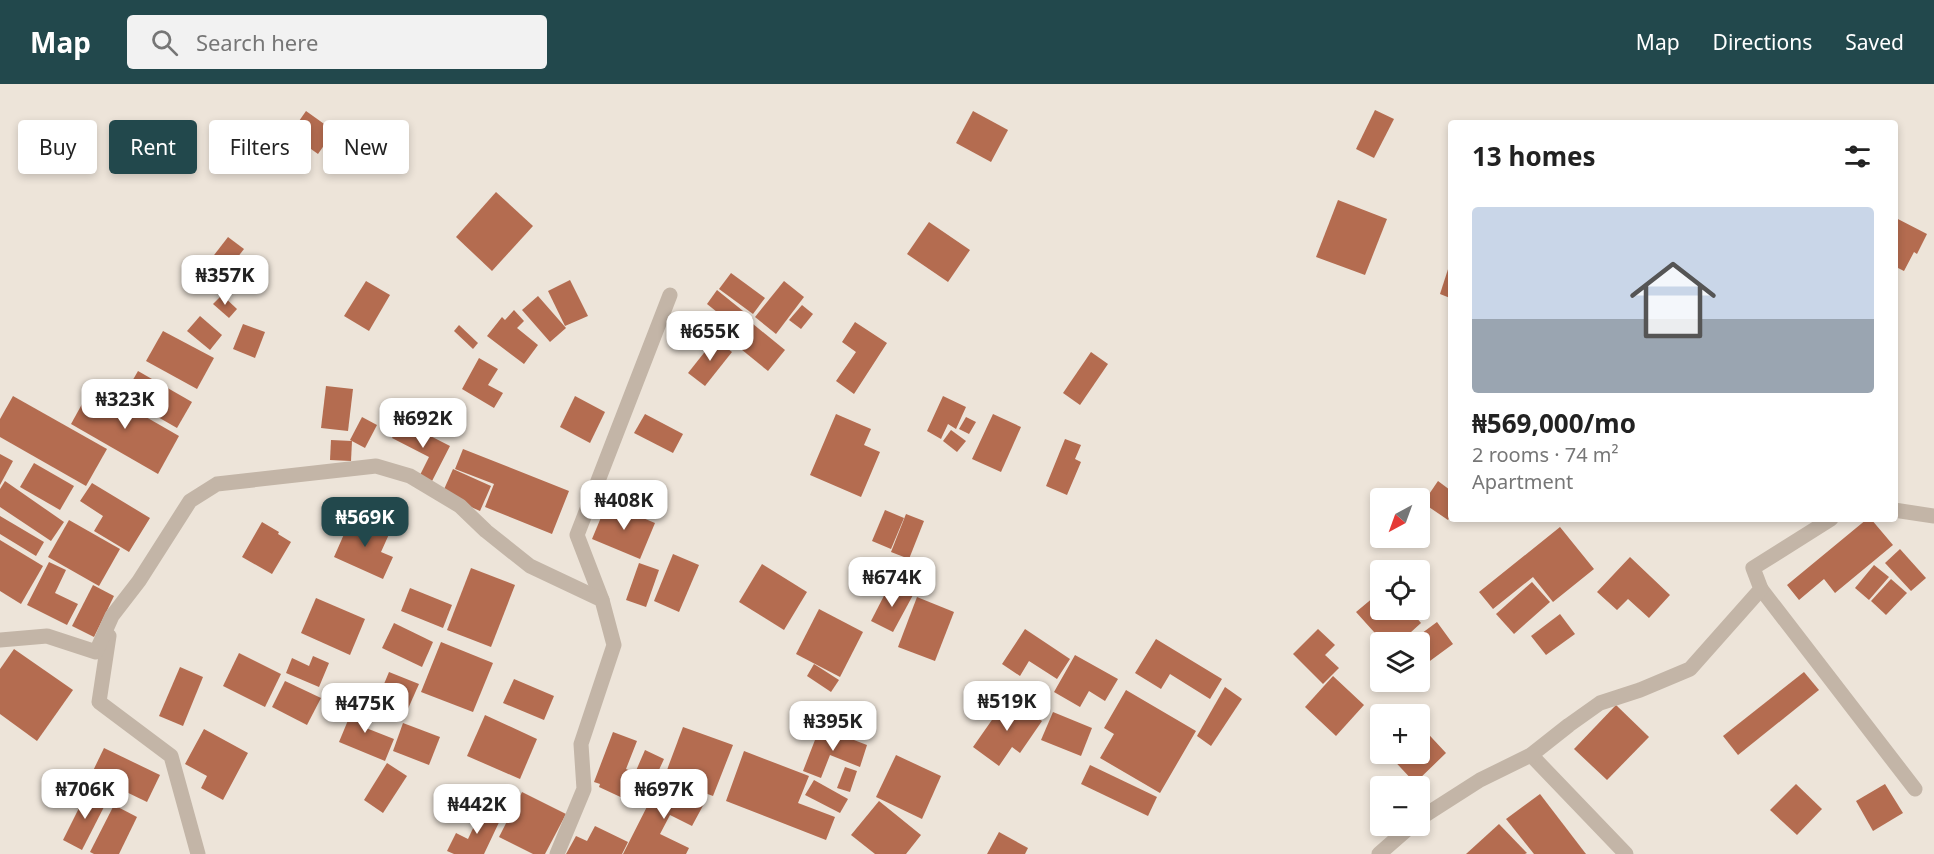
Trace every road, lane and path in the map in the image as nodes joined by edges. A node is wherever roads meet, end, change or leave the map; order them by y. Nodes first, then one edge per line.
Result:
1 (670, 295) dead end
2 (1898, 511) edge
3 (1934, 516) edge
4 (1826, 522) edge
5 (1761, 589) junction
6 (602, 600) junction
7 (112, 616) junction
8 (0, 640) edge
9 (1531, 755) junction
10 (1915, 789) dead end
11 (1430, 812) edge
12 (1399, 836) edge
13 (198, 854) edge
14 (557, 854) edge
15 (1379, 854) edge
16 (1626, 854) edge

1 - 6 street
2 - 3 street
4 - 5 street
5 - 9 street
5 - 10 street
6 - 7 street
6 - 14 street
7 - 8 street
7 - 13 street
9 - 11 street
9 - 16 street
12 - 15 street

